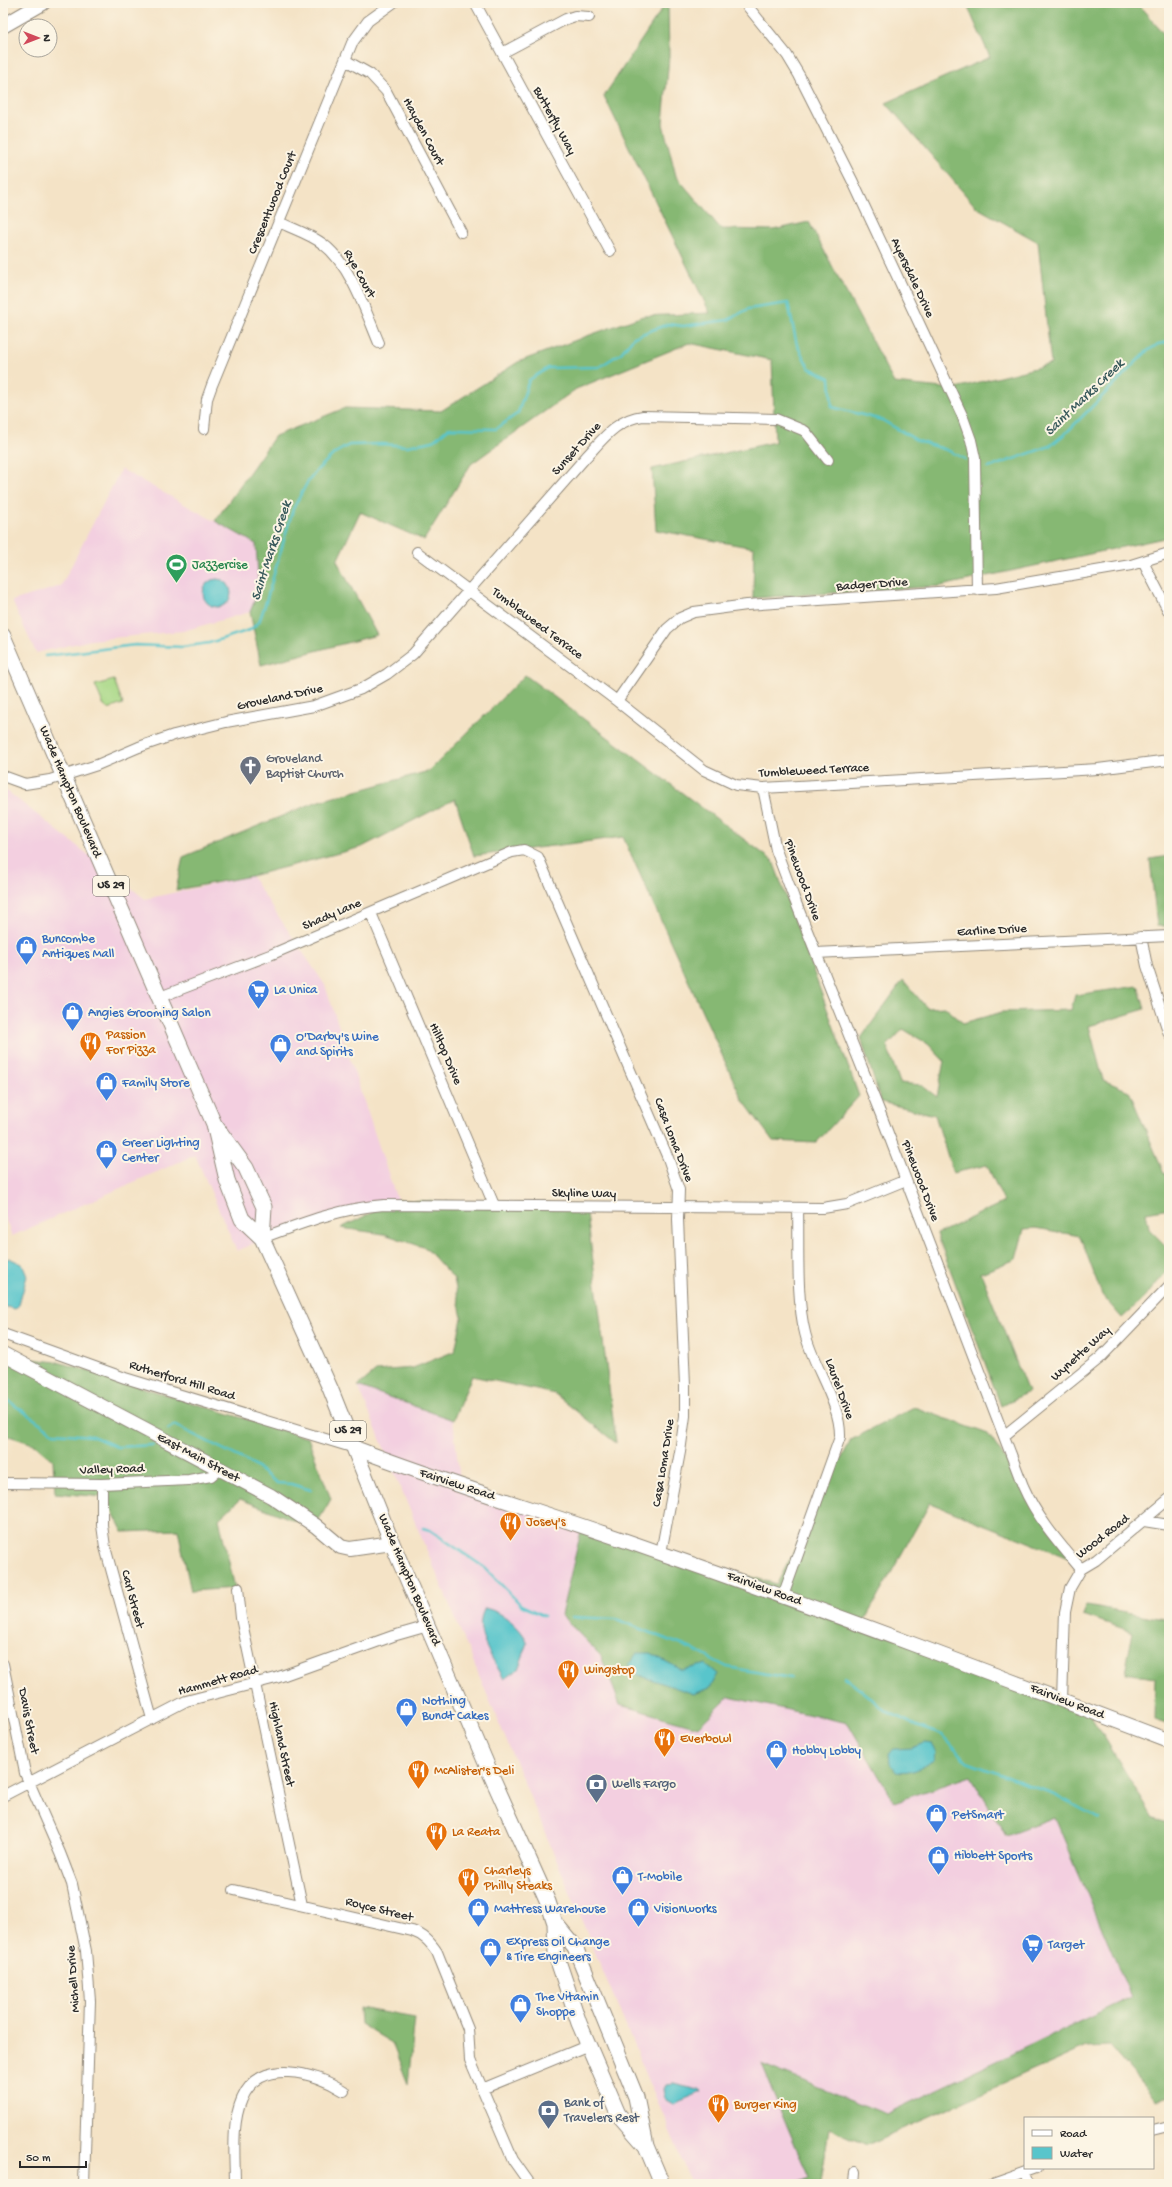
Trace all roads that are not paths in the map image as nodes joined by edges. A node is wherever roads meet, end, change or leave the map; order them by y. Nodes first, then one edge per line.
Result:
1 (43, 3) edge
2 (393, 3) edge
3 (475, 3) edge
4 (745, 3) edge
5 (589, 17) dead end
6 (3, 26) edge
7 (502, 53) junction
8 (345, 60) junction
9 (279, 222) junction
10 (461, 232) dead end
11 (610, 251) dead end
12 (379, 342) dead end
13 (204, 429) dead end
14 (828, 460) dead end
15 (417, 552) dead end
16 (1169, 554) edge
17 (1143, 562) junction
18 (469, 590) junction
19 (978, 590) junction
20 (1169, 612) edge
21 (3, 636) edge
22 (617, 701) junction
23 (1169, 760) edge
24 (3, 776) edge
25 (64, 777) junction
26 (763, 788) junction
27 (512, 852) joint
28 (371, 912) junction
29 (1169, 936) edge
30 (1142, 937) junction
31 (816, 954) junction
32 (160, 997) junction
33 (1169, 1034) edge
34 (214, 1124) junction
35 (906, 1180) junction
36 (494, 1206) junction
37 (678, 1207) junction
38 (798, 1208) junction
39 (262, 1238) junction
40 (1169, 1286) edge
41 (3, 1334) edge
42 (3, 1354) edge
43 (1005, 1435) junction
44 (355, 1448) junction
45 (218, 1469) junction
46 (3, 1482) edge
47 (102, 1484) junction
48 (1169, 1499) edge
49 (1144, 1521) junction
50 (1169, 1525) edge
51 (392, 1543) junction
52 (661, 1553) junction
53 (1082, 1569) junction
54 (238, 1588) dead end
55 (783, 1596) junction
56 (428, 1626) junction
57 (3, 1664) edge
58 (254, 1684) junction
59 (1062, 1700) junction
60 (152, 1719) junction
61 (1169, 1741) edge
62 (29, 1784) junction
63 (3, 1796) edge
64 (234, 1890) dead end
65 (302, 1905) junction
66 (555, 1923) junction
67 (589, 2045) junction
68 (482, 2090) junction
69 (344, 2091) dead end
70 (1169, 2126) edge
71 (1154, 2131) edge
72 (646, 2146) junction
73 (1035, 2169) edge
74 (855, 2172) dead end
75 (1025, 2173) junction
76 (84, 2184) edge
77 (235, 2184) edge
78 (530, 2184) edge
79 (662, 2184) edge
80 (854, 2184) edge
81 (993, 2184) edge
82 (1030, 2184) edge

1 - 6 street
2 - 8 street, Crescentwood Court
3 - 7 street, Butterfly Way
4 - 19 street, Ayersdale Drive
5 - 7 street
7 - 11 street, Butterfly Way
8 - 9 street, Crescentwood Court
8 - 10 street, Hayden Court
9 - 12 street, Rye Court
9 - 13 street, Crescentwood Court
14 - 18 street, Sunset Drive
15 - 18 street, Tumbleweed Terrace
16 - 17 street, Badger Drive
17 - 19 street, Badger Drive
17 - 20 street
18 - 22 street, Tumbleweed Terrace
18 - 25 street, Groveland Drive
19 - 22 street, Badger Drive
21 - 25 main road, Wade Hampton Boulevard / US 29
22 - 26 street, Tumbleweed Terrace
23 - 26 street, Tumbleweed Terrace
24 - 25 street, Groveland Drive
25 - 32 main road, Wade Hampton Boulevard / US 29
26 - 31 street, Pinewood Drive
27 - 28 street, Shady Lane
27 - 37 street, Casa Loma Drive
28 - 32 street, Shady Lane
28 - 36 street, Hilltop Drive
29 - 30 street, Earline Drive
30 - 31 street, Earline Drive
30 - 33 street
31 - 35 street, Pinewood Drive
32 - 34 main road, Wade Hampton Boulevard / US 29
34 - 39 main road, Wade Hampton Boulevard / US 29
34 - 39 main road, Wade Hampton Boulevard / US 29
35 - 38 street, Skyline Way
35 - 43 street, Pinewood Drive
36 - 37 street, Skyline Way
36 - 39 street, Skyline Way
37 - 38 street, Skyline Way
37 - 52 street, Casa Loma Drive
38 - 55 street, Laurel Drive
39 - 44 main road, Wade Hampton Boulevard / US 29
40 - 43 street, Wynette Way
41 - 44 street, Rutherford Hill Road
42 - 45 street, East Main Street
43 - 53 street, Pinewood Drive
44 - 51 main road, Wade Hampton Boulevard / US 29
44 - 52 street, Fairview Road
45 - 47 street, Valley Road
45 - 51 street, East Main Street
46 - 47 street, Valley Road
47 - 60 street, Carl Street
48 - 49 street, Wood Road
49 - 50 street
49 - 53 street, Wood Road
51 - 56 main road, Wade Hampton Boulevard / US 29
52 - 55 street, Fairview Road
53 - 59 street, Wood Road
54 - 58 street, Highland Street
55 - 59 street, Fairview Road
56 - 58 street, Hammett Road
56 - 66 main road, Wade Hampton Boulevard / US 29
57 - 62 street, Davis Street
58 - 60 street, Hammett Road
58 - 65 street, Highland Street
59 - 61 street, Fairview Road
60 - 62 street, Hammett Road
62 - 63 street, Hammett Road
62 - 76 street, Michell Drive
64 - 65 street, Royce Street
65 - 68 street, Royce Street
66 - 67 main road, Wade Hampton Boulevard / US 29
66 - 72 main road, Wade Hampton Boulevard / US 29
67 - 68 street
67 - 72 main road, Wade Hampton Boulevard / US 29
68 - 78 street, Royce Street
69 - 77 street
70 - 71 street
72 - 79 main road, Wade Hampton Boulevard / US 29
73 - 75 street
74 - 80 street
75 - 81 street
75 - 82 street

